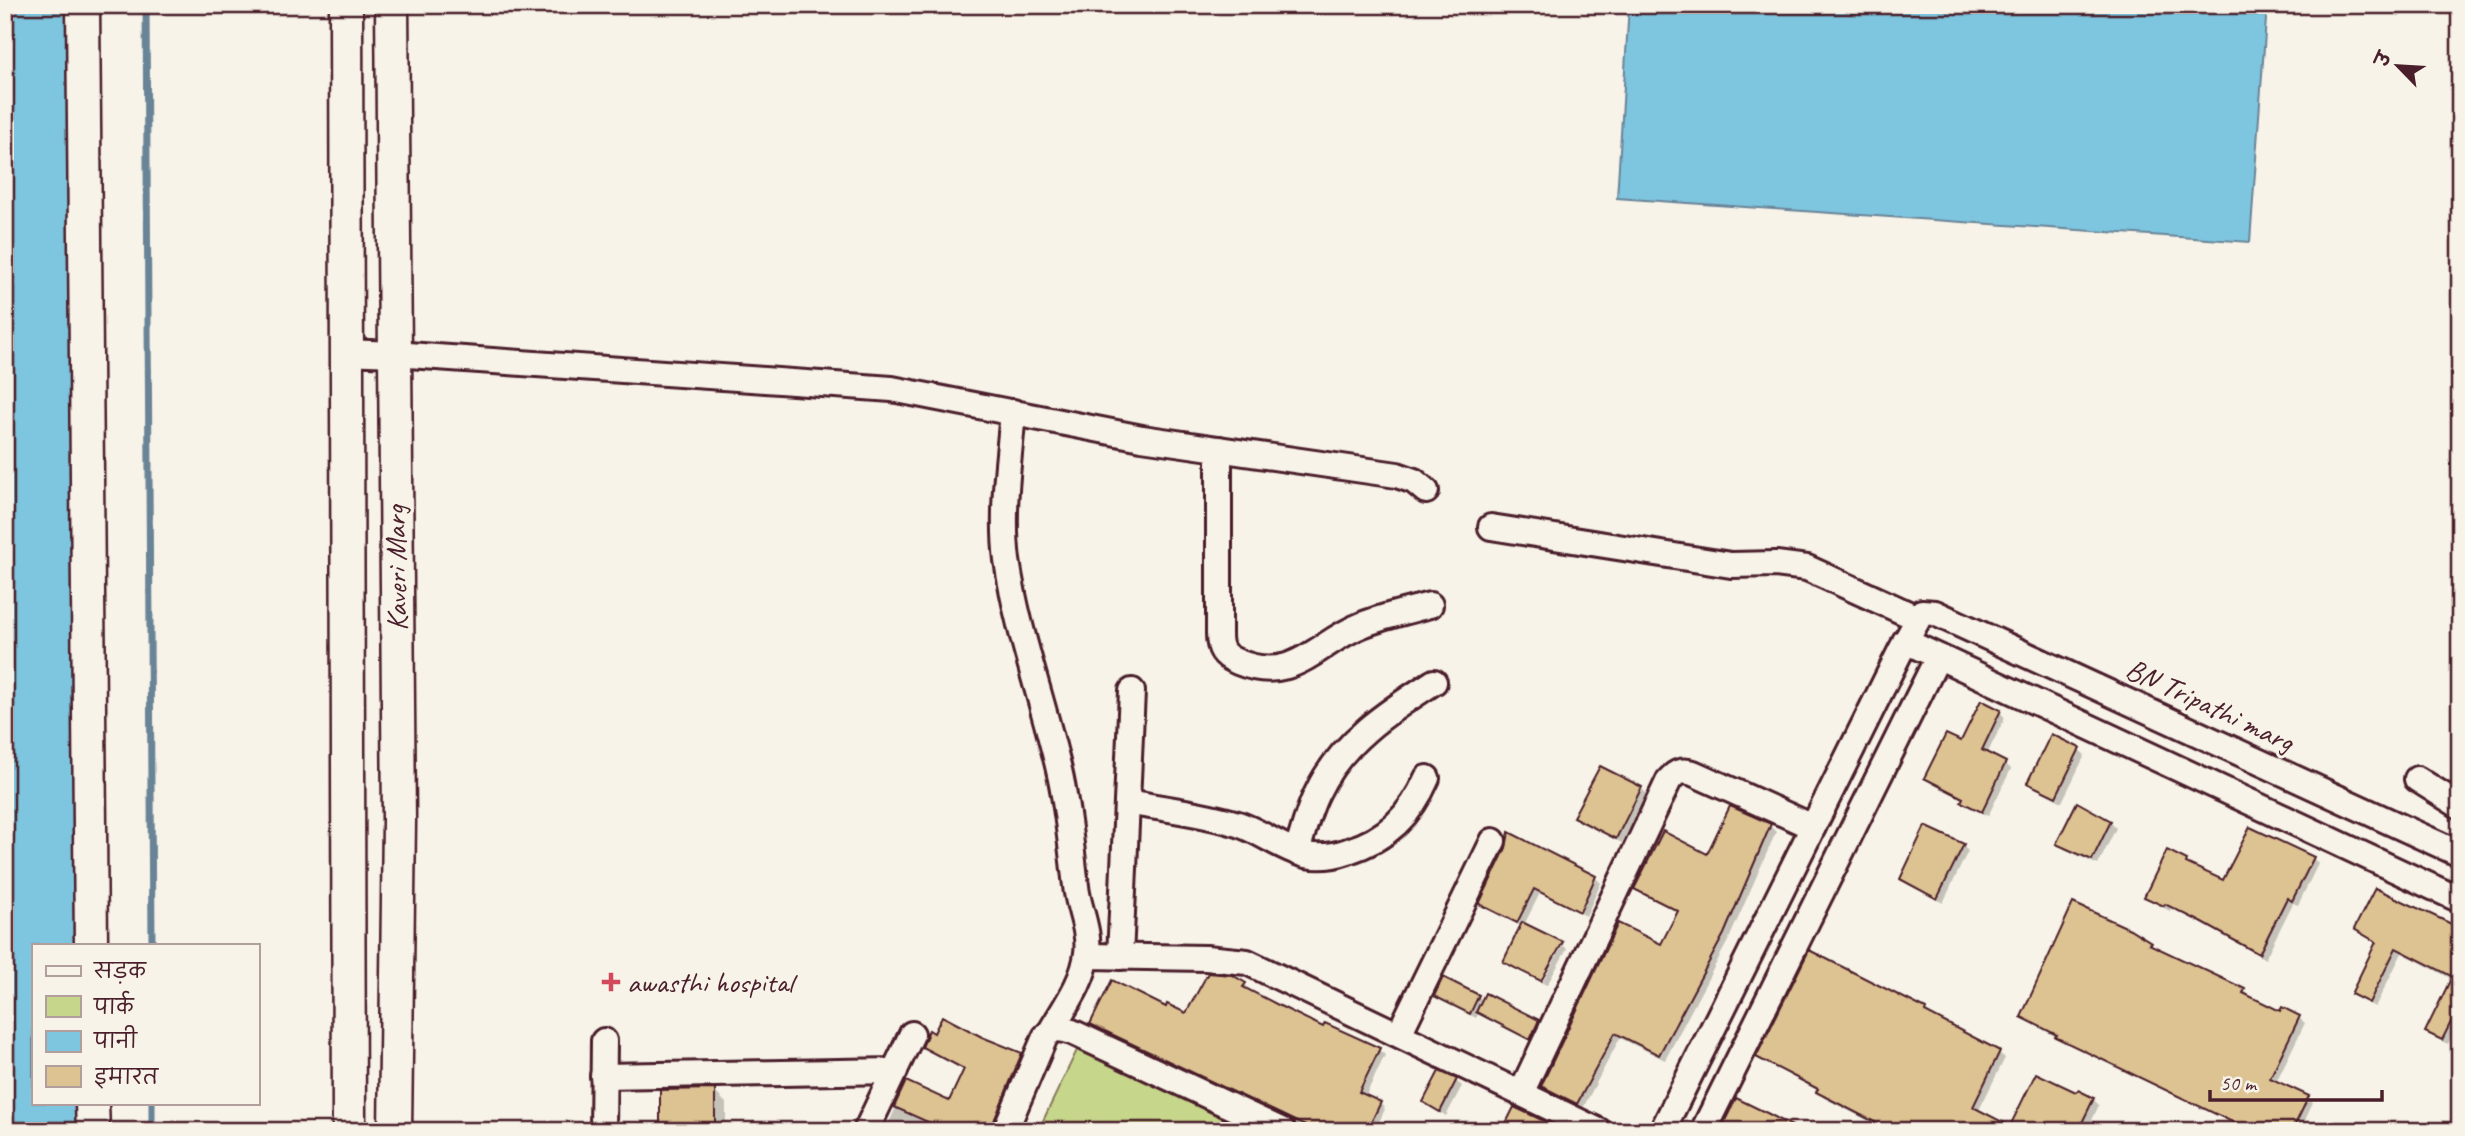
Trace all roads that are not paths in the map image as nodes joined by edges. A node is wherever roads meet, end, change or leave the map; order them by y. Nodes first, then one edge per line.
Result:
1 (83, 5) edge
2 (346, 5) edge
3 (392, 5) edge
4 (345, 352) junction
5 (394, 354) junction
6 (1013, 412) junction
7 (1219, 449) junction
8 (1426, 491) dead end
9 (1491, 527) dead end
10 (1430, 605) dead end
11 (1926, 615) junction
12 (1906, 641) junction
13 (1938, 656) junction
14 (1434, 682) dead end
15 (1132, 691) dead end
16 (1427, 778) dead end
17 (2417, 779) dead end
18 (1128, 802) junction
19 (2460, 806) edge
20 (399, 821) junction
21 (348, 825) junction
22 (1813, 827) junction
23 (1493, 841) dead end
24 (1297, 852) junction
25 (2460, 854) edge
26 (2460, 900) edge
27 (91, 944) edge
28 (1087, 956) junction
29 (1120, 957) junction
30 (1052, 1030) junction
31 (912, 1034) dead end
32 (1399, 1034) junction
33 (604, 1041) dead end
34 (895, 1070) junction
35 (603, 1076) junction
36 (1521, 1093) junction
37 (92, 1104) edge
38 (93, 1131) edge
39 (349, 1131) edge
40 (395, 1131) edge
41 (603, 1131) edge
42 (866, 1131) edge
43 (1005, 1131) edge
44 (1283, 1131) edge
45 (1599, 1131) edge
46 (1662, 1131) edge
47 (1703, 1131) edge

1 - 27 street
2 - 4 street, Kaveri Marg
3 - 5 street, Kaveri Marg
4 - 5 street
4 - 21 street, Kaveri Marg
5 - 6 street
5 - 20 street, Kaveri Marg
6 - 7 street
6 - 28 street
7 - 8 street
7 - 10 street
9 - 11 street, BN Tripathi marg
11 - 12 street
11 - 25 street, BN Tripathi marg
12 - 13 street
12 - 22 street
13 - 26 street
13 - 47 street
14 - 24 street
15 - 18 street
16 - 24 street
17 - 19 street
18 - 24 street
18 - 29 street
20 - 21 street
20 - 40 street, Kaveri Marg
21 - 39 street, Kaveri Marg
22 - 36 street
22 - 46 street
23 - 32 street
28 - 29 street
28 - 30 street
29 - 32 street
30 - 43 street
30 - 44 street
31 - 34 street
32 - 36 street
33 - 35 street
34 - 35 street
34 - 42 street
35 - 41 street
36 - 45 street
37 - 38 street

